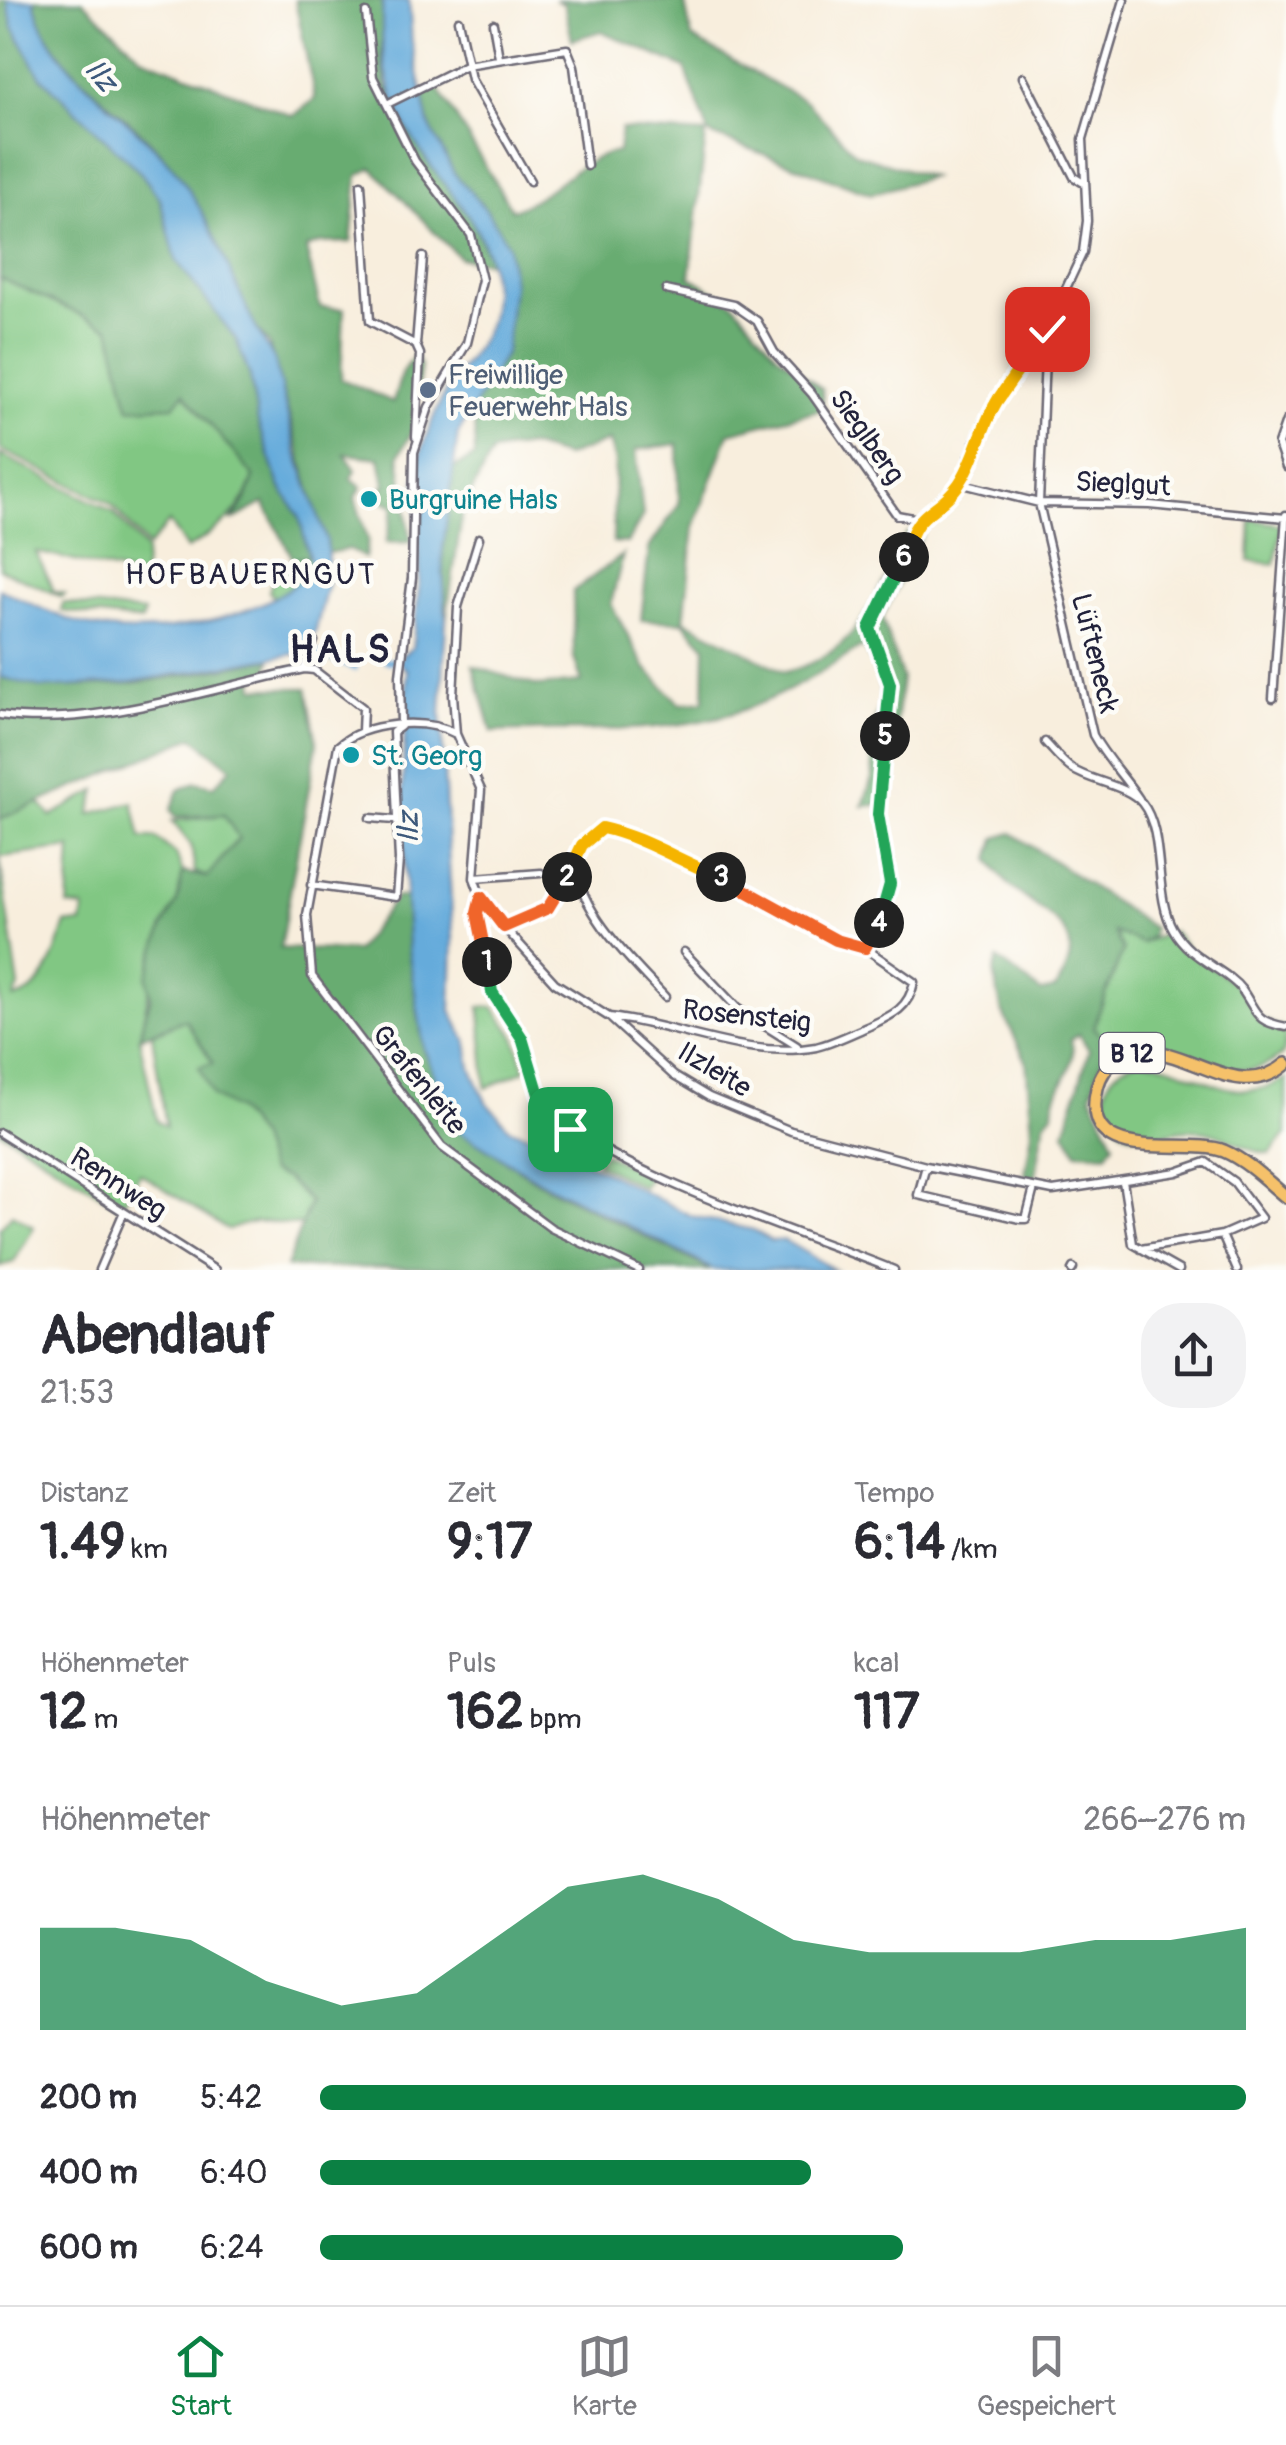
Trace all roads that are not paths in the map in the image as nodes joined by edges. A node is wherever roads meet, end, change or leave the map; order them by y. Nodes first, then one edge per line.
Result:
1 (1124, 0) edge
2 (366, 12) dead end
3 (458, 20) dead end
4 (494, 23) dead end
5 (499, 58) junction
6 (466, 65) junction
7 (1023, 77) dead end
8 (390, 103) junction
9 (587, 166) dead end
10 (530, 181) dead end
11 (1082, 182) junction
12 (361, 184) dead end
13 (422, 257) dead end
14 (666, 290) dead end
15 (1047, 329) junction
16 (416, 345) junction
17 (1286, 421) edge
18 (417, 443) junction
19 (1286, 467) edge
20 (960, 484) junction
21 (1039, 503) junction
22 (1286, 516) edge
23 (918, 519) junction
24 (478, 538) dead end
25 (314, 644) dead end
26 (304, 668) junction
27 (1273, 698) dead end
28 (0, 716) edge
29 (402, 726) junction
30 (362, 731) junction
31 (452, 732) junction
32 (1045, 742) dead end
33 (1140, 799) junction
34 (370, 818) dead end
35 (394, 820) junction
36 (574, 864) junction
37 (541, 873) dead end
38 (474, 878) junction
39 (310, 885) junction
40 (481, 897) junction
41 (504, 927) junction
42 (865, 948) junction
43 (684, 952) dead end
44 (665, 996) dead end
45 (609, 1017) junction
46 (1286, 1028) edge
47 (801, 1048) junction
48 (1286, 1064) edge
49 (0, 1133) edge
50 (1210, 1147) junction
51 (1206, 1162) junction
52 (926, 1166) junction
53 (1123, 1180) junction
54 (1034, 1188) junction
55 (1286, 1197) edge
56 (123, 1214) junction
57 (1222, 1235) junction
58 (1141, 1248) junction
59 (99, 1270) edge
60 (215, 1270) edge
61 (638, 1270) edge
62 (894, 1270) edge
63 (1179, 1270) edge
64 (1237, 1270) edge

1 - 11 street
2 - 8 street
3 - 6 street
4 - 5 street
5 - 6 street
5 - 9 street
6 - 8 street
6 - 10 street
7 - 11 street
8 - 18 street
11 - 15 street
12 - 16 street
13 - 16 street
14 - 23 street, Sieglberg
15 - 20 street
15 - 21 street, Lüfteneck
16 - 18 street
17 - 19 street
18 - 29 street
20 - 21 street, Sieglgut
20 - 23 street
21 - 22 street, Sieglgut
21 - 33 street, Lüfteneck
22 - 27 street, Sieglgut
23 - 42 street
24 - 31 street
25 - 26 street
26 - 28 street
26 - 30 street
29 - 30 street
29 - 31 street
29 - 35 street
30 - 39 street, Grafenleite
31 - 38 street
32 - 33 street
33 - 46 street, Lüfteneck
34 - 35 street
35 - 39 street
36 - 41 street
36 - 42 street
36 - 44 street
37 - 38 street
38 - 40 street
39 - 61 street, Grafenleite
40 - 41 street, Ilzleite
40 - 62 street
41 - 45 street, Ilzleite
42 - 47 street, Rosensteig
43 - 47 street
45 - 47 street, Rosensteig
45 - 52 street, Ilzleite
48 - 50 main road, B 12
49 - 56 street, Rennweg
50 - 51 street
50 - 55 main road
51 - 53 street, Ilzleite
51 - 57 street
52 - 54 street, Ilzleite
52 - 54 street
53 - 54 street, Ilzleite
53 - 58 street
56 - 59 street
56 - 60 street, Rennweg
57 - 58 street
57 - 64 street
58 - 63 street

